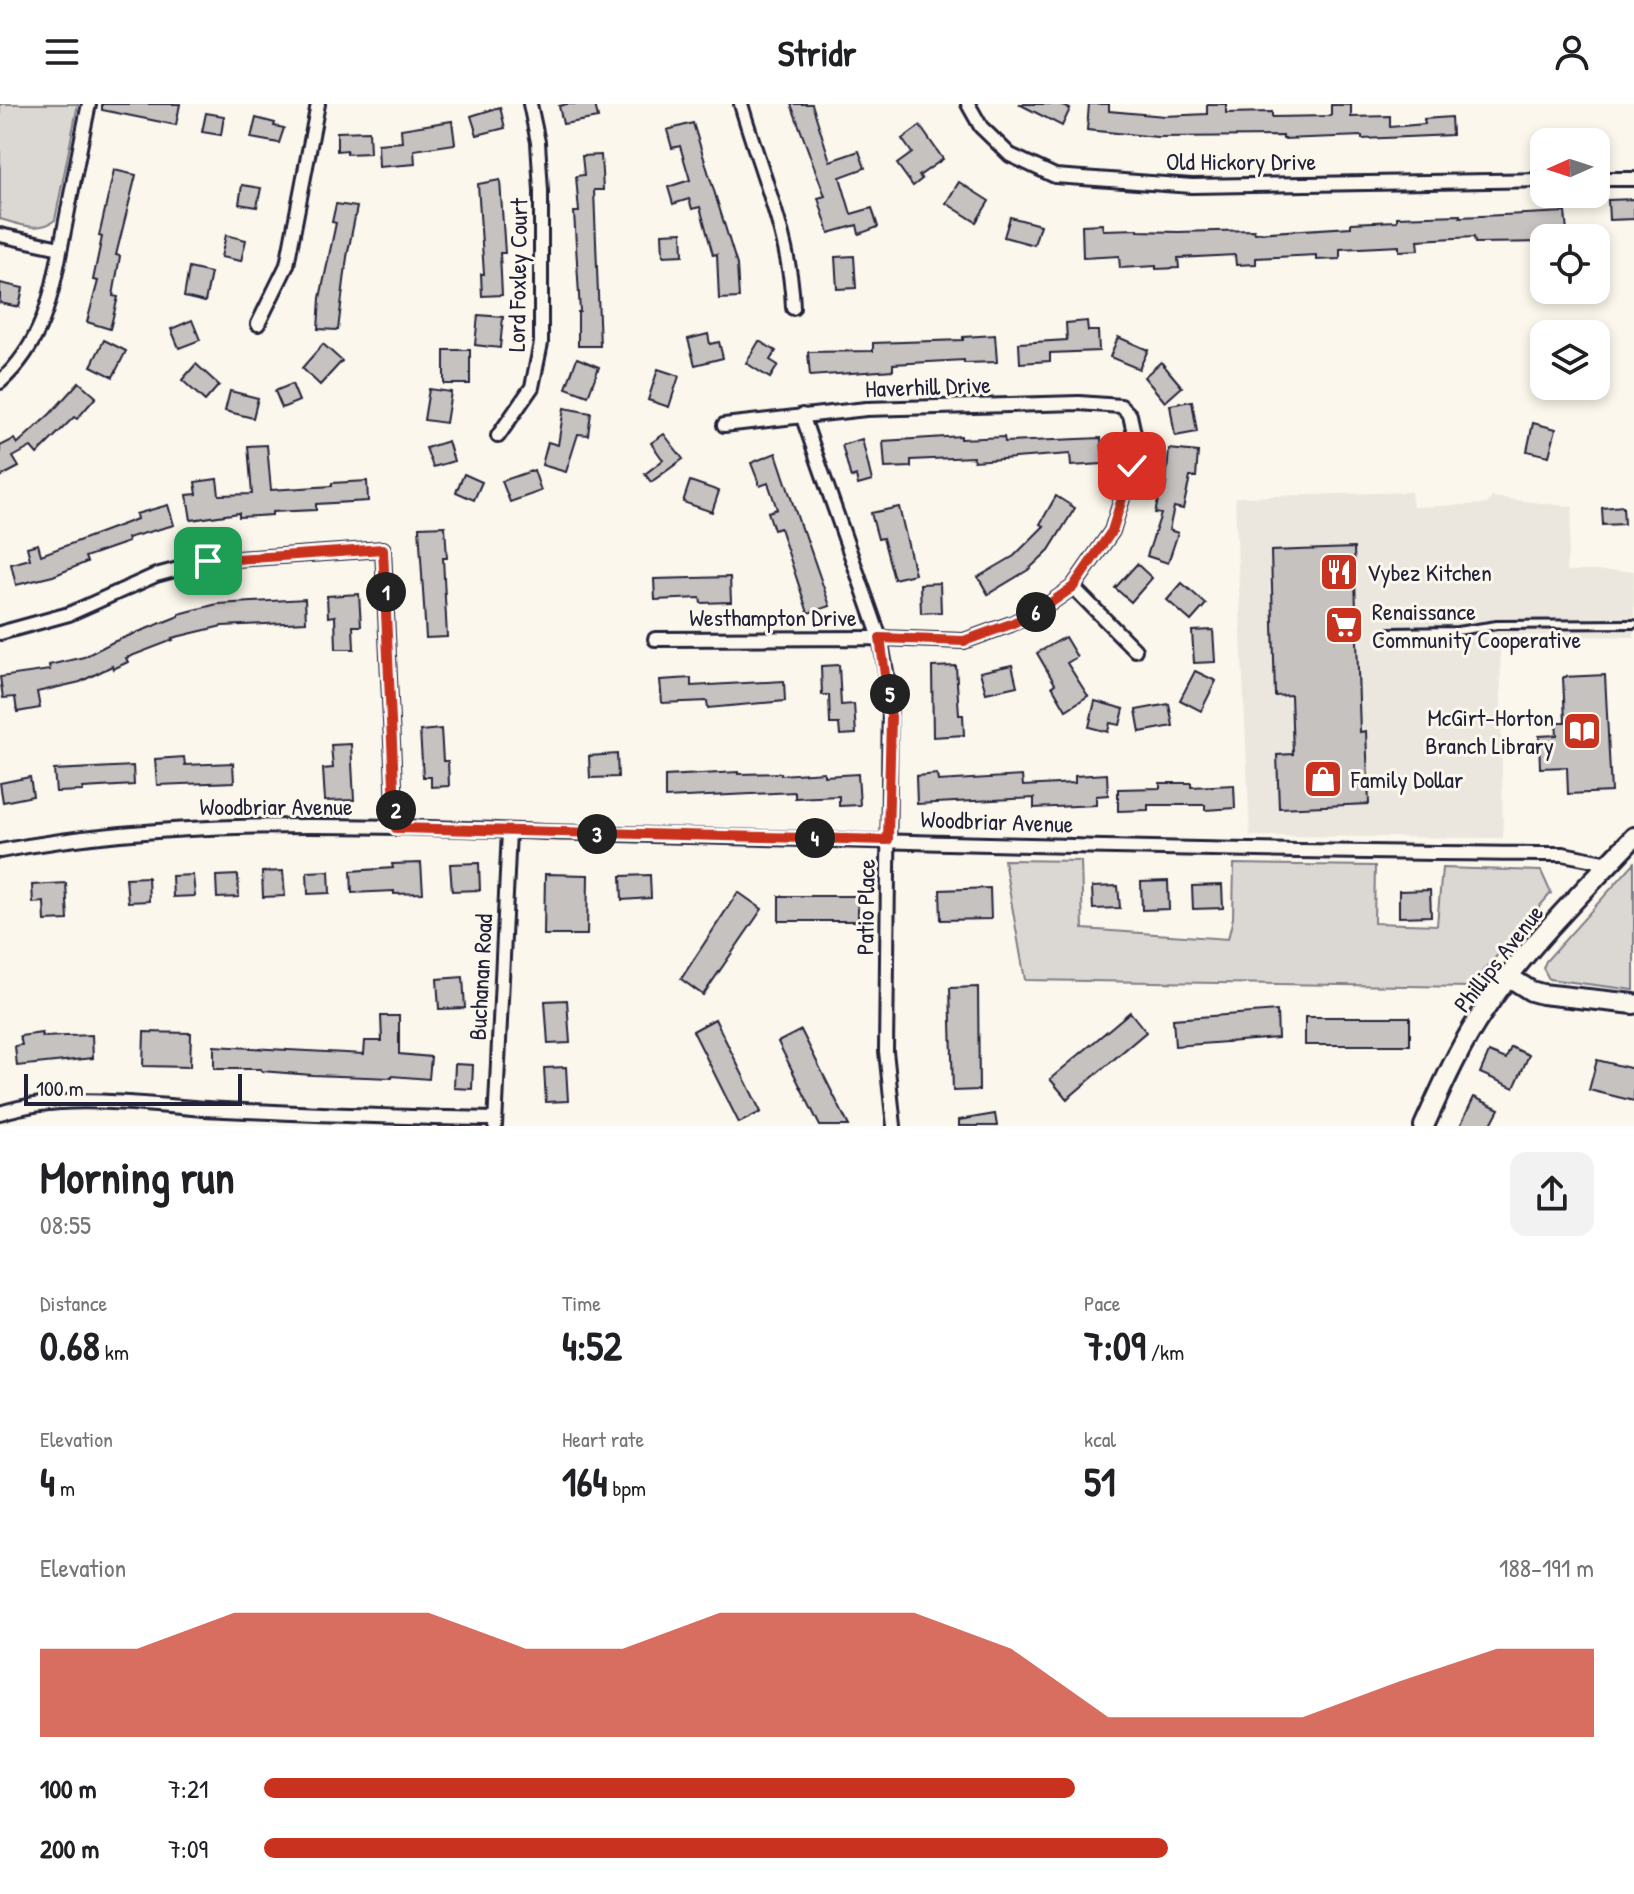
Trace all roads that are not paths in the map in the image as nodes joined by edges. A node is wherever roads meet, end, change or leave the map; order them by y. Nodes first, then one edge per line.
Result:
1 (89, 104) edge
2 (318, 104) edge
3 (530, 104) edge
4 (741, 104) edge
5 (968, 104) edge
6 (1610, 179) edge
7 (1634, 179) edge
8 (1530, 180) edge
9 (0, 235) edge
10 (60, 248) junction
11 (793, 308) dead end
12 (258, 324) dead end
13 (0, 382) edge
14 (802, 415) junction
15 (1130, 415) joint
16 (724, 425) dead end
17 (498, 436) dead end
18 (1073, 587) junction
19 (1634, 624) edge
20 (1390, 632) dead end
21 (0, 633) edge
22 (880, 638) junction
23 (655, 639) dead end
24 (1135, 650) dead end
25 (396, 828) junction
26 (509, 831) junction
27 (1634, 837) edge
28 (888, 840) junction
29 (0, 851) edge
30 (1609, 863) junction
31 (1509, 977) junction
32 (1634, 1004) edge
33 (0, 1113) edge
34 (495, 1123) edge
35 (894, 1126) edge
36 (1424, 1126) edge

1 - 10 street
2 - 12 street
3 - 17 street, Lord Foxley Court
4 - 11 street
5 - 8 street, Old Hickory Drive
6 - 7 street
9 - 10 street
10 - 13 street
14 - 15 street, Haverhill Drive
14 - 16 street, Haverhill Drive
14 - 22 street, Patio Place
15 - 18 street, Westhampton Drive
18 - 22 street, Westhampton Drive
18 - 24 street
19 - 20 lane
21 - 25 street
22 - 23 street, Westhampton Drive
22 - 28 street, Patio Place
25 - 26 street, Woodbriar Avenue
25 - 29 street, Woodbriar Avenue
26 - 28 street, Woodbriar Avenue
26 - 34 street, Buchanan Road
27 - 30 street, Phillips Avenue
28 - 30 street, Woodbriar Avenue
28 - 35 street, Patio Place
30 - 31 street, Phillips Avenue
31 - 32 street
31 - 36 street, Phillips Avenue
33 - 34 street

